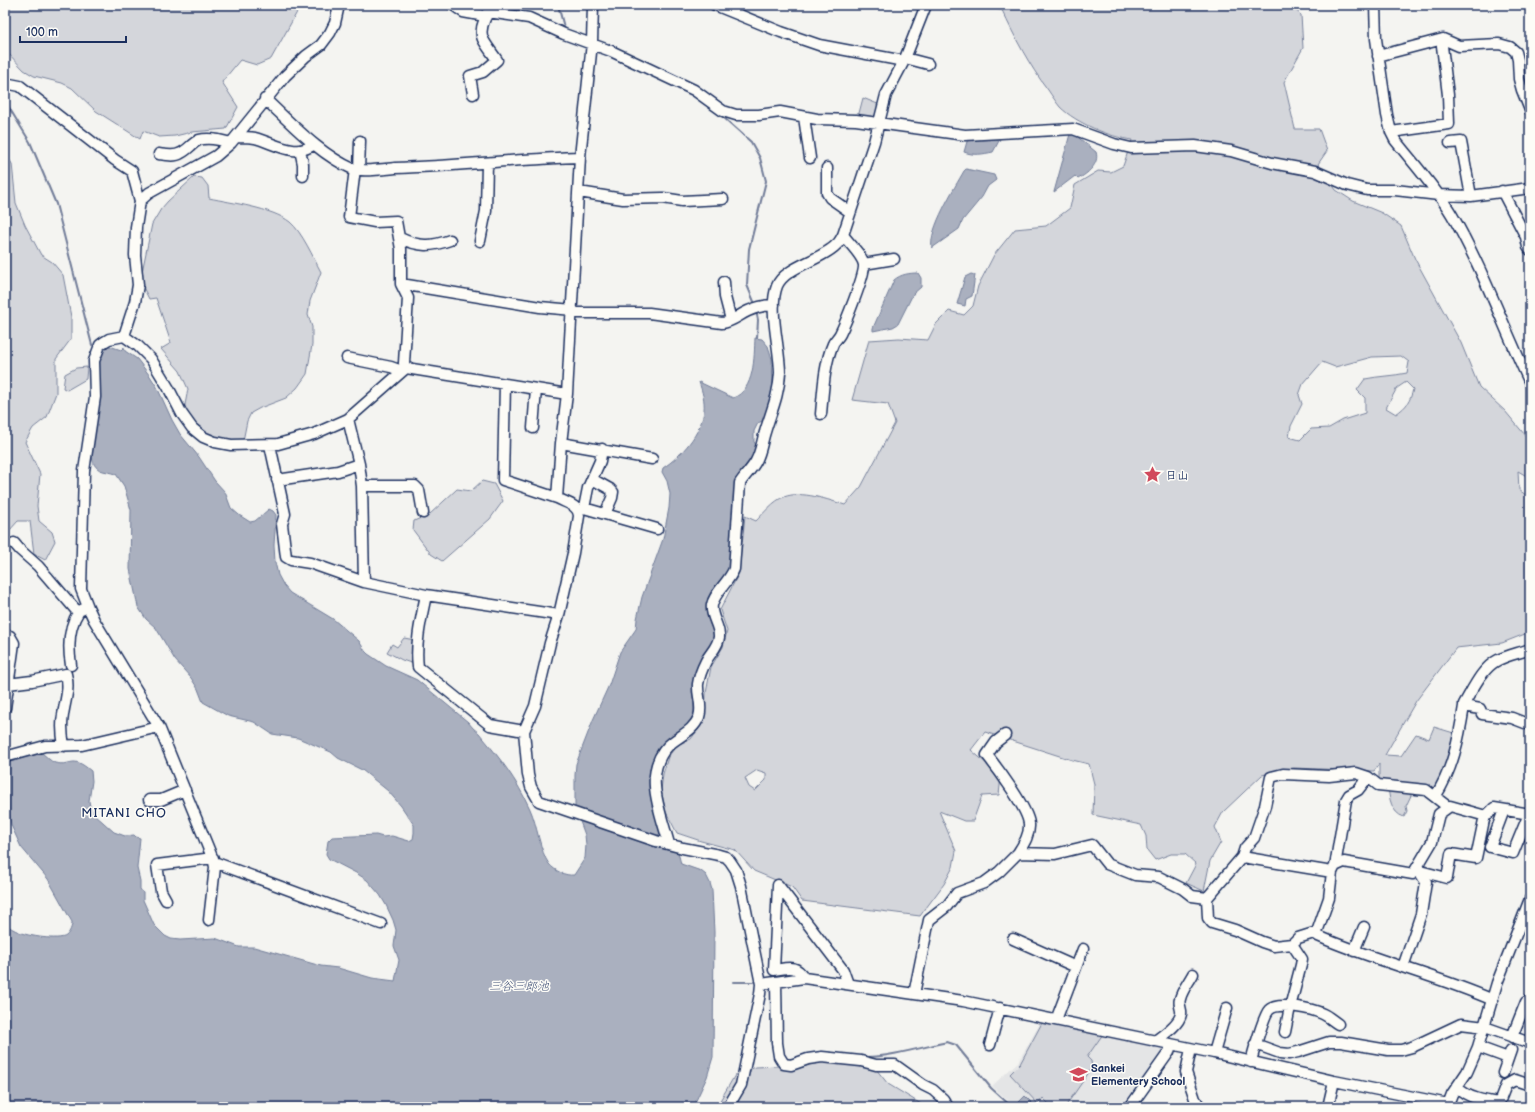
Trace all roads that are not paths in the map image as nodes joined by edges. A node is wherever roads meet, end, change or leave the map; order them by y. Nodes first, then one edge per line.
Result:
1 (339, 5) edge
2 (453, 5) edge
3 (593, 5) edge
4 (715, 5) edge
5 (926, 5) edge
6 (1376, 5) edge
7 (489, 11) edge
8 (1443, 39) junction
9 (592, 43) junction
10 (1378, 56) junction
11 (904, 60) junction
12 (928, 64) dead end
13 (5, 83) edge
14 (473, 94) dead end
15 (265, 99) junction
16 (1530, 110) edge
17 (804, 117) junction
18 (880, 123) junction
19 (1391, 132) junction
20 (234, 140) junction
21 (360, 141) dead end
22 (1450, 143) dead end
23 (314, 144) junction
24 (300, 150) junction
25 (159, 154) dead end
26 (580, 158) junction
27 (810, 158) dead end
28 (487, 163) junction
29 (827, 168) dead end
30 (357, 170) junction
31 (303, 176) dead end
32 (1530, 188) edge
33 (1502, 191) junction
34 (579, 192) junction
35 (1439, 195) junction
36 (1471, 196) junction
37 (724, 199) dead end
38 (140, 201) junction
39 (850, 212) junction
40 (842, 235) junction
41 (400, 238) junction
42 (450, 240) dead end
43 (480, 241) dead end
44 (1530, 250) edge
45 (894, 259) dead end
46 (864, 264) junction
47 (724, 282) dead end
48 (401, 284) junction
49 (774, 305) junction
50 (573, 311) junction
51 (731, 320) junction
52 (839, 335) junction
53 (124, 336) junction
54 (346, 358) dead end
55 (404, 370) junction
56 (834, 370) dead end
57 (1530, 382) edge
58 (505, 384) junction
59 (536, 389) junction
60 (567, 394) junction
61 (822, 414) dead end
62 (348, 419) junction
63 (533, 428) dead end
64 (561, 443) junction
65 (270, 445) junction
66 (602, 450) junction
67 (652, 459) dead end
68 (359, 464) junction
69 (592, 479) junction
70 (277, 480) junction
71 (362, 486) junction
72 (557, 498) junction
73 (582, 509) junction
74 (423, 512) dead end
75 (605, 514) junction
76 (657, 528) dead end
77 (14, 543) dead end
78 (364, 582) junction
79 (426, 595) junction
80 (84, 609) junction
81 (559, 615) junction
82 (10, 636) dead end
83 (1530, 649) edge
84 (71, 665) dead end
85 (8, 684) junction
86 (1464, 704) dead end
87 (5, 708) edge
88 (1530, 724) edge
89 (159, 727) junction
90 (524, 731) junction
91 (1005, 735) dead end
92 (64, 746) junction
93 (5, 757) edge
94 (1368, 777) junction
95 (185, 790) junction
96 (1435, 797) junction
97 (149, 800) dead end
98 (1448, 807) junction
99 (1504, 810) junction
100 (1529, 814) edge
101 (1485, 815) junction
102 (669, 844) junction
103 (1018, 853) junction
104 (1242, 857) junction
105 (213, 860) junction
106 (1333, 869) junction
107 (1417, 870) junction
108 (1208, 898) junction
109 (166, 900) dead end
110 (1530, 900) edge
111 (209, 920) dead end
112 (382, 924) dead end
113 (1364, 927) dead end
114 (1317, 932) junction
115 (1013, 939) dead end
116 (1292, 944) junction
117 (1083, 949) dead end
118 (1354, 951) junction
119 (1076, 967) junction
120 (1403, 967) junction
121 (1193, 974) dead end
122 (804, 978) junction
123 (776, 982) junction
124 (761, 984) junction
125 (848, 984) junction
126 (914, 994) junction
127 (1516, 998) dead end
128 (1493, 1000) junction
129 (1528, 1002) edge
130 (1290, 1007) junction
131 (1000, 1008) junction
132 (1227, 1008) dead end
133 (1056, 1020) junction
134 (1338, 1024) dead end
135 (1485, 1027) junction
136 (1285, 1032) dead end
137 (1512, 1037) junction
138 (1155, 1041) junction
139 (1530, 1043) edge
140 (1171, 1044) junction
141 (1256, 1044) junction
142 (990, 1045) dead end
143 (1478, 1047) junction
144 (1191, 1049) junction
145 (1214, 1053) junction
146 (1251, 1062) junction
147 (1503, 1073) dead end
148 (1334, 1081) junction
149 (1530, 1085) edge
150 (1457, 1087) junction
151 (1448, 1106) edge
152 (728, 1107) edge
153 (948, 1107) edge
154 (1130, 1107) edge
155 (1200, 1107) edge
156 (1328, 1107) edge

1 - 15 street
2 - 7 street
3 - 9 street
4 - 11 street
5 - 11 street
6 - 10 street
7 - 9 street
7 - 14 street
8 - 10 street
8 - 16 street
8 - 19 street
9 - 17 street
9 - 26 street
10 - 19 street
11 - 12 street
11 - 18 street
13 - 38 street
15 - 20 street
15 - 23 street
17 - 18 street
17 - 27 street
18 - 35 street
18 - 39 street
19 - 35 street
20 - 24 street
20 - 25 street
20 - 38 street
21 - 30 street
22 - 36 street
23 - 24 street
23 - 30 street
24 - 31 street
26 - 28 street
26 - 34 street
28 - 30 street
28 - 43 street
29 - 39 street
30 - 41 street
32 - 33 street
33 - 36 street
33 - 44 street
34 - 37 street
34 - 50 street
35 - 36 street
35 - 57 street
38 - 53 street
39 - 40 street
40 - 46 street
40 - 49 street
41 - 42 street
41 - 48 street
45 - 46 street
46 - 52 street
47 - 51 street
48 - 50 street
48 - 55 street
49 - 51 street
49 - 102 street
50 - 51 street
50 - 60 street
52 - 56 street
52 - 61 street
53 - 65 street
53 - 80 street
54 - 55 street
55 - 58 street
55 - 62 street
58 - 59 street
58 - 72 street
59 - 60 street
59 - 63 street
60 - 64 street
62 - 65 street
62 - 68 street
64 - 66 street
64 - 72 street
65 - 70 street
66 - 67 street
66 - 69 street
68 - 70 street
68 - 71 street
69 - 73 street
69 - 75 street
70 - 78 street
71 - 74 street
71 - 78 street
72 - 73 street
73 - 75 street
73 - 81 street
75 - 76 street
77 - 80 street
78 - 79 street
79 - 81 street
79 - 90 street
80 - 84 street
80 - 89 street
81 - 90 street
82 - 85 street
83 - 86 street
85 - 87 street
85 - 92 street
88 - 96 street
89 - 92 street
89 - 95 street
90 - 102 street
91 - 103 street
92 - 93 street
94 - 96 street
94 - 104 street
94 - 106 street
95 - 97 street
95 - 105 street
96 - 98 street
98 - 101 street
98 - 107 street
99 - 100 street
99 - 100 street
99 - 101 street
101 - 107 street
102 - 124 street
103 - 108 street
103 - 126 street
104 - 106 street
104 - 108 street
105 - 109 street
105 - 111 street
105 - 112 street
106 - 107 street
106 - 114 street
107 - 120 street
108 - 116 street
110 - 128 street
113 - 118 street
114 - 116 street
114 - 118 street
115 - 119 street
116 - 130 street
117 - 119 street
118 - 120 street
119 - 133 street
120 - 128 street
121 - 138 street
122 - 123 street
122 - 125 street
122 - 125 street
123 - 124 street
123 - 153 street
124 - 152 street
125 - 126 street
126 - 131 street
127 - 129 street
128 - 135 street
129 - 137 street
130 - 134 street
130 - 136 street
130 - 141 street
131 - 133 street
131 - 142 street
132 - 145 street
133 - 138 street
135 - 137 street
135 - 141 street
135 - 143 street
137 - 139 street
138 - 140 street
140 - 144 street
140 - 154 street
141 - 146 street
143 - 147 street
143 - 150 street
144 - 145 street
144 - 155 street
145 - 146 street
146 - 148 street
148 - 151 street
148 - 156 street
149 - 150 street
150 - 151 street

